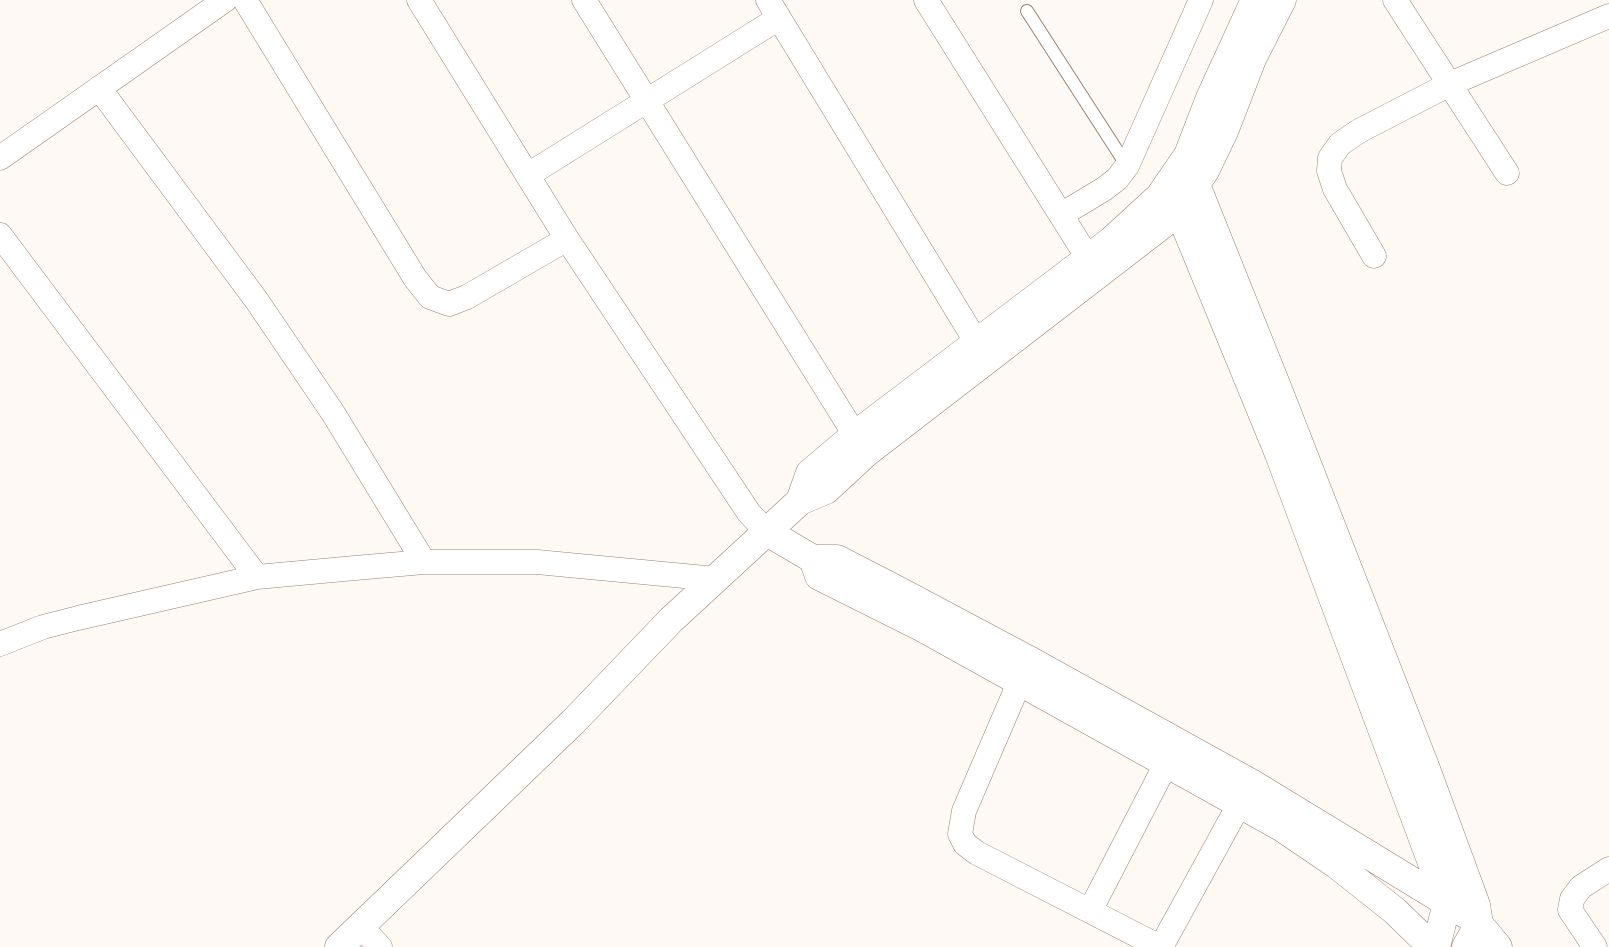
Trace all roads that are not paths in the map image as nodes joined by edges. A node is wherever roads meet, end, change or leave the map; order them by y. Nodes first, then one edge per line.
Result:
1 (225, 0) edge
2 (245, 0) edge
3 (419, 0) edge
4 (584, 0) edge
5 (926, 0) edge
6 (1201, 0) edge
7 (1255, 0) edge
8 (1282, 0) edge
9 (1395, 0) edge
10 (774, 9) edge
11 (1027, 11) dead end
12 (1609, 16) edge
13 (1450, 84) junction
14 (99, 88) junction
15 (647, 102) junction
16 (0, 158) edge
17 (1127, 166) junction
18 (1507, 172) dead end
19 (1190, 173) junction
20 (528, 175) junction
21 (1173, 196) junction
22 (1061, 215) junction
23 (0, 235) edge
24 (567, 239) junction
25 (1374, 256) dead end
26 (1088, 258) junction
27 (977, 343) junction
28 (855, 435) junction
29 (800, 501) junction
30 (767, 532) junction
31 (813, 559) junction
32 (424, 562) junction
33 (257, 577) junction
34 (716, 579) junction
35 (0, 644) edge
36 (1019, 683) junction
37 (1166, 764) junction
38 (1240, 803) junction
39 (1609, 869) edge
40 (1447, 903) junction
41 (1090, 911) junction
42 (366, 922) junction
43 (1472, 936) edge
44 (339, 947) edge
45 (380, 947) edge
46 (1161, 947) edge
47 (1432, 947) edge
48 (1436, 947) edge
49 (1498, 947) edge
50 (1595, 947) edge

1 - 14 street
2 - 24 street
3 - 20 street
4 - 15 street
5 - 22 street
6 - 17 street
7 - 19 street
8 - 19 street
9 - 13 street
10 - 15 street
10 - 27 street
11 - 17 lane
12 - 13 street
13 - 18 street
13 - 25 street
14 - 16 street
14 - 32 street
15 - 20 street
15 - 28 street
17 - 22 street
19 - 21 street
19 - 43 street
20 - 24 street
21 - 26 street
21 - 29 street
21 - 40 street
22 - 26 street
23 - 33 street
24 - 30 street
26 - 27 street
27 - 28 street
28 - 29 street
29 - 30 street
30 - 31 street
30 - 34 street
31 - 36 street
31 - 40 street
32 - 33 street
32 - 34 street
33 - 35 street
34 - 42 street
36 - 37 street
36 - 41 street
37 - 38 street
37 - 41 street
38 - 46 street
38 - 47 street
39 - 50 street
40 - 43 street
40 - 48 street
41 - 46 street
42 - 44 street
42 - 45 street
43 - 49 street

